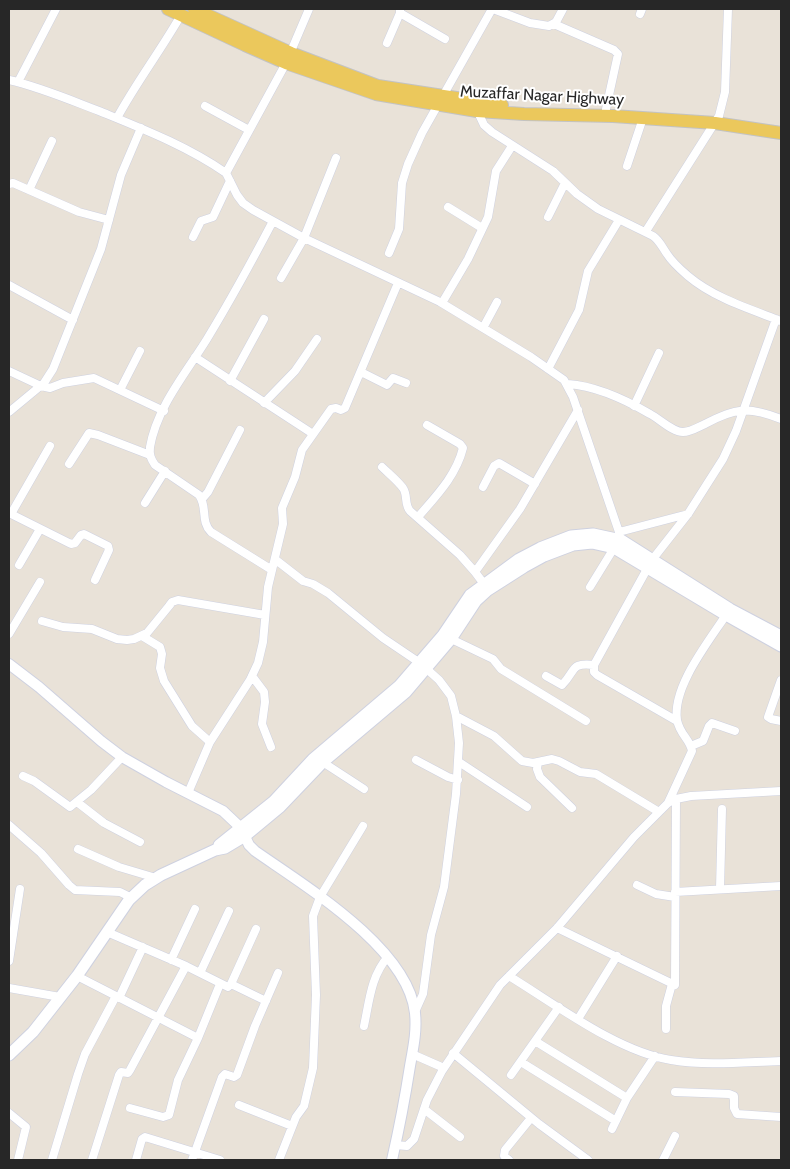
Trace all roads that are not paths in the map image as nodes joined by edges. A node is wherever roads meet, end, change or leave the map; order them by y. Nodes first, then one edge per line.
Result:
1 (56, 9) edge
2 (168, 9) edge
3 (194, 9) edge
4 (308, 9) edge
5 (492, 9) edge
6 (563, 9) edge
7 (728, 9) edge
8 (400, 11) edge
9 (208, 12) edge
10 (181, 15) junction
11 (554, 24) junction
12 (445, 39) dead end
13 (387, 43) dead end
14 (289, 58) junction
15 (9, 80) edge
16 (18, 82) junction
17 (441, 101) junction
18 (205, 106) dead end
19 (475, 106) junction
20 (606, 109) junction
21 (117, 118) junction
22 (643, 118) junction
23 (717, 120) junction
24 (781, 125) edge
25 (141, 128) junction
26 (249, 130) junction
27 (781, 133) edge
28 (52, 141) dead end
29 (512, 146) junction
30 (336, 158) dead end
31 (627, 166) dead end
32 (226, 173) junction
33 (230, 181) junction
34 (565, 183) junction
35 (9, 184) edge
36 (29, 190) junction
37 (448, 207) dead end
38 (548, 217) dead end
39 (109, 220) junction
40 (619, 220) junction
41 (273, 221) junction
42 (482, 228) junction
43 (646, 232) junction
44 (193, 237) dead end
45 (304, 238) junction
46 (389, 253) dead end
47 (281, 278) dead end
48 (398, 283) junction
49 (9, 285) edge
50 (497, 302) dead end
51 (442, 303) junction
52 (264, 319) dead end
53 (73, 320) junction
54 (779, 320) edge
55 (483, 328) junction
56 (317, 339) dead end
57 (140, 351) dead end
58 (659, 354) dead end
59 (195, 357) junction
60 (548, 369) junction
61 (9, 371) edge
62 (361, 372) junction
63 (230, 381) junction
64 (406, 383) dead end
65 (568, 384) junction
66 (41, 386) junction
67 (120, 390) junction
68 (264, 403) junction
69 (634, 406) junction
70 (578, 410) junction
71 (743, 410) junction
72 (164, 411) junction
73 (9, 412) edge
74 (781, 418) edge
75 (428, 425) dead end
76 (240, 430) dead end
77 (313, 434) junction
78 (50, 446) dead end
79 (150, 454) junction
80 (69, 464) dead end
81 (382, 467) dead end
82 (165, 471) junction
83 (536, 484) junction
84 (483, 487) dead end
85 (202, 499) junction
86 (145, 503) dead end
87 (10, 514) edge
88 (688, 514) junction
89 (418, 518) junction
90 (40, 529) junction
91 (618, 543) junction
92 (276, 560) junction
93 (650, 564) junction
94 (19, 565) dead end
95 (272, 570) junction
96 (476, 572) junction
97 (95, 580) dead end
98 (40, 582) dead end
99 (590, 586) dead end
100 (486, 587) junction
101 (728, 612) junction
102 (265, 615) junction
103 (42, 621) dead end
104 (9, 634) edge
105 (142, 636) junction
106 (781, 636) edge
107 (447, 637) junction
108 (781, 646) edge
109 (9, 664) edge
110 (594, 665) junction
111 (423, 666) junction
112 (252, 676) junction
113 (546, 676) dead end
114 (781, 680) edge
115 (456, 716) junction
116 (586, 721) dead end
117 (677, 721) junction
118 (781, 721) edge
119 (734, 732) dead end
120 (210, 742) junction
121 (691, 746) junction
122 (271, 747) dead end
123 (122, 757) junction
124 (319, 760) junction
125 (416, 760) dead end
126 (459, 762) junction
127 (538, 762) junction
128 (23, 776) dead end
129 (458, 780) junction
130 (364, 789) dead end
131 (781, 791) edge
132 (188, 793) junction
133 (676, 799) junction
134 (77, 802) junction
135 (668, 803) junction
136 (527, 807) dead end
137 (572, 808) dead end
138 (722, 809) dead end
139 (659, 812) junction
140 (9, 825) edge
141 (363, 826) dead end
142 (243, 832) junction
143 (140, 842) dead end
144 (78, 849) dead end
145 (156, 878) junction
146 (637, 885) dead end
147 (781, 886) edge
148 (20, 889) dead end
149 (720, 889) junction
150 (675, 894) junction
151 (320, 897) junction
152 (132, 898) junction
153 (195, 909) dead end
154 (229, 912) dead end
155 (557, 928) junction
156 (256, 929) dead end
157 (107, 932) junction
158 (143, 948) junction
159 (617, 956) junction
160 (388, 957) junction
161 (171, 960) junction
162 (9, 961) edge
163 (186, 966) junction
164 (200, 973) junction
165 (278, 973) dead end
166 (77, 976) junction
167 (509, 976) junction
168 (220, 984) junction
169 (231, 984) junction
170 (672, 984) junction
171 (9, 988) edge
172 (60, 997) junction
173 (118, 997) junction
174 (266, 1000) junction
175 (559, 1007) junction
176 (415, 1012) junction
177 (158, 1018) junction
178 (578, 1019) junction
179 (364, 1026) dead end
180 (666, 1029) dead end
181 (198, 1038) junction
182 (535, 1041) junction
183 (453, 1053) junction
184 (412, 1054) junction
185 (9, 1055) edge
186 (655, 1056) junction
187 (781, 1061) edge
188 (521, 1062) junction
189 (444, 1068) junction
190 (512, 1075) dead end
191 (675, 1092) dead end
192 (627, 1098) junction
193 (239, 1105) dead end
194 (130, 1108) dead end
195 (424, 1109) junction
196 (9, 1113) edge
197 (781, 1117) edge
198 (531, 1118) junction
199 (616, 1120) junction
200 (292, 1126) junction
201 (612, 1129) dead end
202 (675, 1136) dead end
203 (460, 1137) dead end
204 (395, 1145) junction
205 (195, 1151) junction
206 (18, 1160) edge
207 (52, 1160) edge
208 (92, 1160) edge
209 (136, 1160) edge
210 (192, 1160) edge
211 (220, 1160) edge
212 (279, 1160) edge
213 (392, 1160) edge
214 (509, 1160) edge
215 (588, 1160) edge
216 (663, 1160) edge

1 - 16 street
2 - 10 main road, Muzaffar Nagar Highway
3 - 9 main road, Muzaffar Nagar Highway
4 - 14 street
5 - 11 street
5 - 17 street
6 - 11 street
7 - 23 street
8 - 12 street
8 - 13 street
9 - 14 main road, Muzaffar Nagar Highway
10 - 14 main road, Muzaffar Nagar Highway
10 - 21 street
11 - 20 street
14 - 17 main road, Muzaffar Nagar Highway
14 - 26 street
15 - 16 street
16 - 21 street
17 - 19 main road, Muzaffar Nagar Highway
17 - 46 street
18 - 26 street
19 - 20 main road, Muzaffar Nagar Highway
19 - 22 main road, Muzaffar Nagar Highway
19 - 29 street
20 - 23 main road, Muzaffar Nagar Highway
21 - 25 street
22 - 23 main road, Muzaffar Nagar Highway
22 - 31 street
23 - 24 main road, Muzaffar Nagar Highway
23 - 27 main road, Muzaffar Nagar Highway
23 - 43 street
25 - 32 street
25 - 39 street
26 - 32 street
28 - 36 street
29 - 34 street
29 - 42 street
30 - 45 street
32 - 33 street
33 - 41 street
33 - 44 street
34 - 38 street
34 - 40 street
35 - 36 street
36 - 39 street
37 - 42 street
39 - 53 street
40 - 43 street
40 - 60 street
41 - 45 street
41 - 59 street
42 - 51 street
43 - 54 street
45 - 47 street
45 - 48 street
48 - 51 street
48 - 62 street
49 - 53 street
50 - 55 street
51 - 55 street
52 - 63 street
53 - 66 street
54 - 71 street
55 - 60 street
56 - 68 street
57 - 67 street
58 - 69 street
59 - 63 street
59 - 72 street
60 - 65 street
61 - 66 street
62 - 64 street
62 - 77 street
63 - 68 street
65 - 69 street
65 - 70 street
66 - 67 street
66 - 73 street
67 - 72 street
68 - 77 street
69 - 71 street
70 - 83 street
70 - 91 street
71 - 74 street
71 - 88 street
72 - 79 street
75 - 89 street
76 - 85 street
77 - 92 street
78 - 87 street
79 - 80 street
79 - 82 street
81 - 89 street
82 - 85 street
82 - 86 street
83 - 84 street
83 - 96 street
85 - 95 street
87 - 90 street
88 - 91 street
88 - 93 street
89 - 96 street
90 - 94 street
90 - 97 street
91 - 93 main road
91 - 99 street
91 - 100 main road
92 - 95 street
92 - 111 street
93 - 101 main road
93 - 110 street
95 - 102 street
96 - 100 street
98 - 104 street
100 - 107 main road
101 - 106 main road
101 - 108 main road
101 - 117 street
102 - 105 street
102 - 112 street
103 - 105 street
105 - 120 street
107 - 111 main road
107 - 116 street
109 - 123 street
110 - 113 street
110 - 117 street
111 - 115 street
111 - 124 main road
112 - 120 street
112 - 122 street
114 - 118 street
115 - 126 street
115 - 127 street
117 - 121 street
119 - 121 street
120 - 132 street
121 - 135 street
123 - 132 street
123 - 134 street
124 - 130 street
124 - 142 main road
125 - 129 street
126 - 129 street
126 - 136 street
127 - 137 street
127 - 139 street
128 - 134 street
129 - 176 street
131 - 133 street
132 - 142 street
133 - 135 street
133 - 150 street
134 - 143 street
135 - 139 street
138 - 149 street
139 - 155 street
140 - 152 street
141 - 151 street
142 - 145 main road
142 - 151 street
144 - 145 street
145 - 152 main road
146 - 150 street
147 - 149 street
148 - 162 street
149 - 150 street
150 - 170 street
151 - 160 street
151 - 200 street
152 - 157 main road
153 - 161 street
154 - 164 street
155 - 159 street
155 - 167 street
156 - 169 street
157 - 158 street
157 - 166 main road
158 - 161 street
158 - 173 street
159 - 170 street
159 - 178 street
160 - 176 street
160 - 179 street
161 - 163 street
163 - 164 street
163 - 177 street
164 - 168 street
165 - 174 street
166 - 172 main road
166 - 173 street
167 - 175 street
167 - 183 street
168 - 169 street
168 - 181 street
169 - 174 street
170 - 180 street
171 - 172 street
172 - 185 main road
173 - 177 street
173 - 207 street
174 - 205 street
175 - 178 street
175 - 182 street
176 - 184 street
177 - 181 street
177 - 208 street
178 - 186 street
181 - 194 street
182 - 188 street
182 - 192 street
183 - 189 street
183 - 198 street
184 - 189 street
184 - 204 street
186 - 187 street
186 - 192 street
188 - 190 street
188 - 199 street
189 - 195 street
191 - 197 street
192 - 199 street
193 - 200 street
195 - 203 street
195 - 204 street
196 - 206 street
198 - 214 street
198 - 215 street
199 - 201 street
200 - 212 street
202 - 216 street
204 - 213 street
205 - 209 street
205 - 210 street
205 - 211 street

